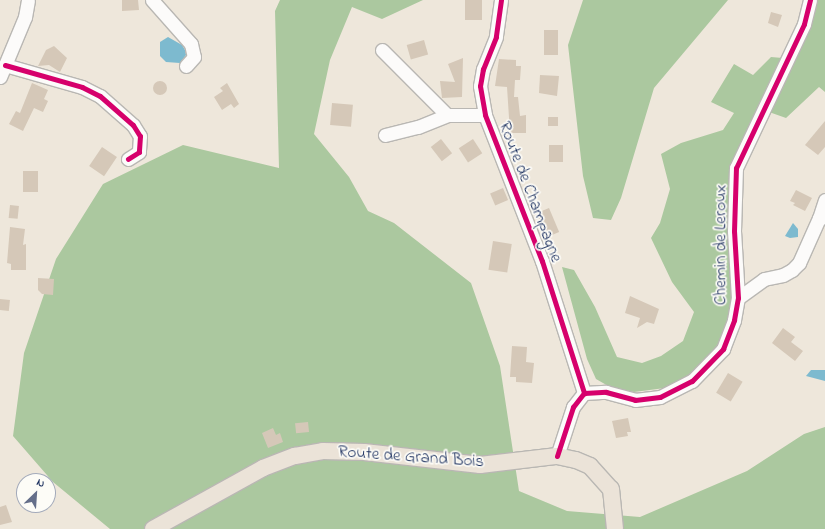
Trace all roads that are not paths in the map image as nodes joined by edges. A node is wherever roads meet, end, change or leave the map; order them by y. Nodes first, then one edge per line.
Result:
1 (28, 0) edge
2 (152, 0) edge
3 (501, 0) edge
4 (810, 0) edge
5 (382, 50) dead end
6 (186, 66) dead end
7 (2, 71) edge
8 (447, 114) junction
9 (485, 115) junction
10 (385, 135) dead end
11 (128, 159) dead end
12 (825, 200) edge
13 (822, 217) edge
14 (738, 298) junction
15 (584, 393) junction
16 (557, 456) junction
17 (153, 529) edge
18 (615, 529) edge

1 - 7 street
2 - 6 street
3 - 9 street, Route de Champagne
4 - 14 street, Chemin de Leroux
5 - 8 street
7 - 11 street
8 - 9 street
8 - 10 street
9 - 15 street, Route de Champagne
12 - 13 street
13 - 14 street
14 - 15 street, Chemin de Leroux
15 - 16 street
16 - 17 main road, Route de Grand Bois
16 - 18 main road, Route de Grand Bois

